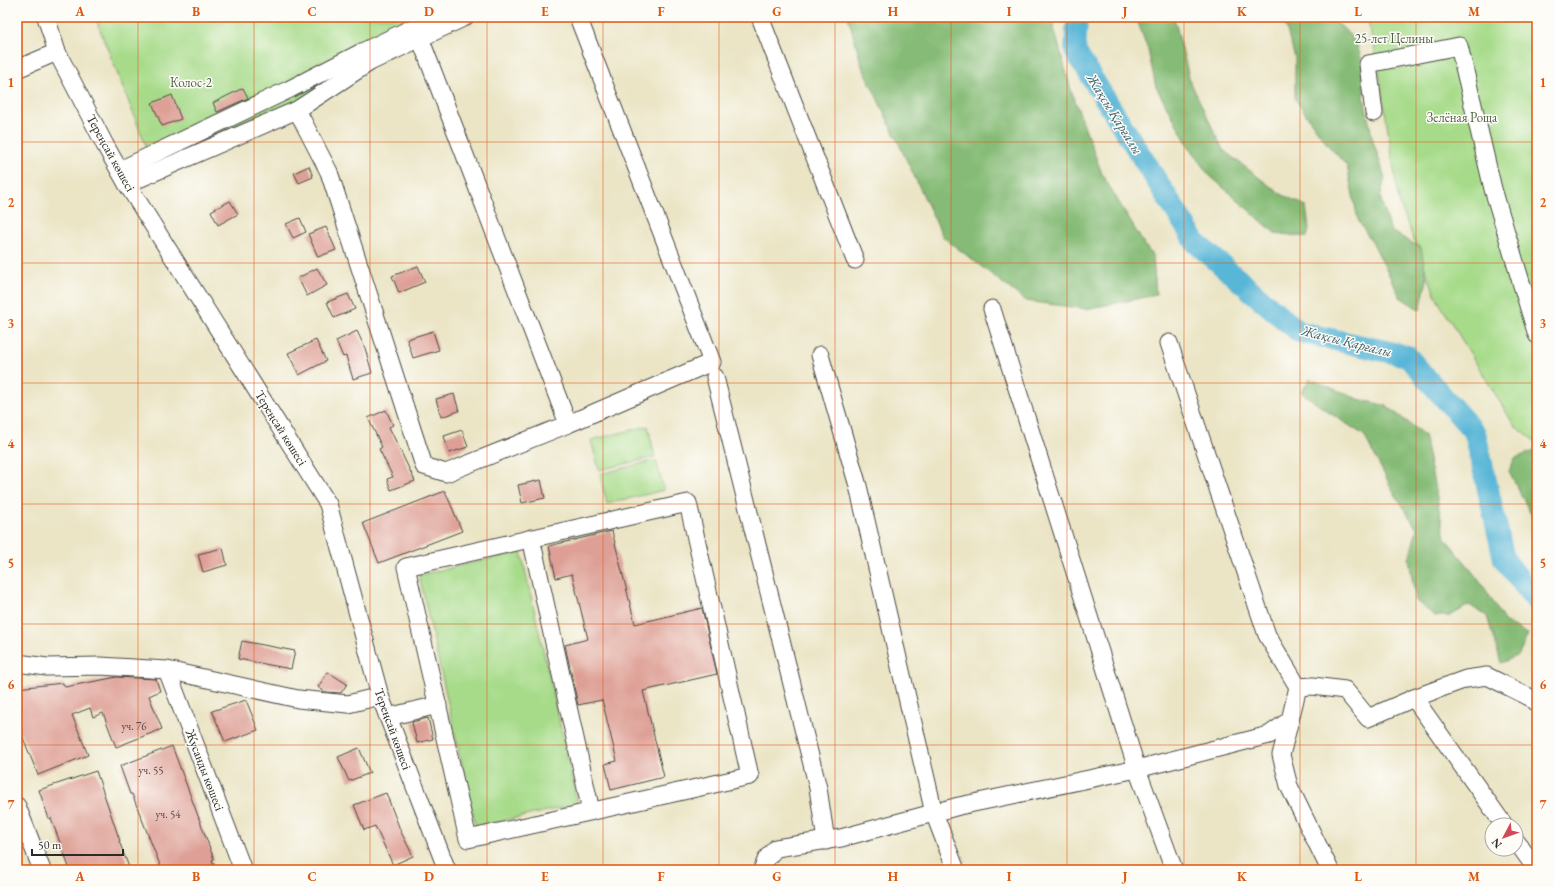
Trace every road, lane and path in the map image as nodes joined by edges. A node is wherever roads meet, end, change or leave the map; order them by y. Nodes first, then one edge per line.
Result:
1 (46, 17) edge
2 (435, 17) edge
3 (465, 17) edge
4 (578, 17) edge
5 (760, 17) edge
6 (420, 38) junction
7 (57, 52) junction
8 (17, 69) edge
9 (297, 110) junction
10 (1374, 113) dead end
11 (124, 177) junction
12 (854, 260) dead end
13 (992, 309) dead end
14 (1537, 335) edge
15 (1169, 343) dead end
16 (820, 355) dead end
17 (715, 377) dead end
18 (568, 424) junction
19 (531, 538) junction
20 (17, 663) edge
21 (167, 670) junction
22 (1298, 687) junction
23 (380, 696) junction
24 (1414, 698) junction
25 (1537, 704) edge
26 (438, 705) junction
27 (388, 717) junction
28 (1290, 720) junction
29 (1137, 769) junction
30 (17, 806) edge
31 (591, 811) junction
32 (934, 813) junction
33 (1498, 817) edge
34 (826, 841) junction
35 (1524, 852) edge
36 (42, 870) edge
37 (243, 870) edge
38 (447, 870) edge
39 (762, 870) edge
40 (956, 870) edge
41 (1174, 870) edge
42 (1330, 870) edge
43 (1537, 870) edge

1 - 7 street, Тереңсай көшесі
2 - 11 street
3 - 6 street
4 - 18 street
5 - 12 street
6 - 9 street
6 - 18 street
7 - 8 street
7 - 11 street, Тереңсай көшесі
9 - 11 street
9 - 18 street
10 - 14 street
11 - 23 street, Тереңсай көшесі
13 - 29 street
15 - 22 street
16 - 32 street
17 - 34 street
19 - 26 street
19 - 31 street
19 - 31 street
20 - 21 street
21 - 23 street
21 - 37 street, Жусанды көшесі
22 - 24 street
22 - 28 street
23 - 27 street, Тереңсай көшесі
24 - 25 street
24 - 33 street
26 - 27 street
26 - 31 street
27 - 38 street, Тереңсай көшесі
28 - 29 street
28 - 42 street
29 - 32 street
29 - 41 street
30 - 36 street
32 - 34 street
32 - 40 street
34 - 39 street
35 - 43 street

